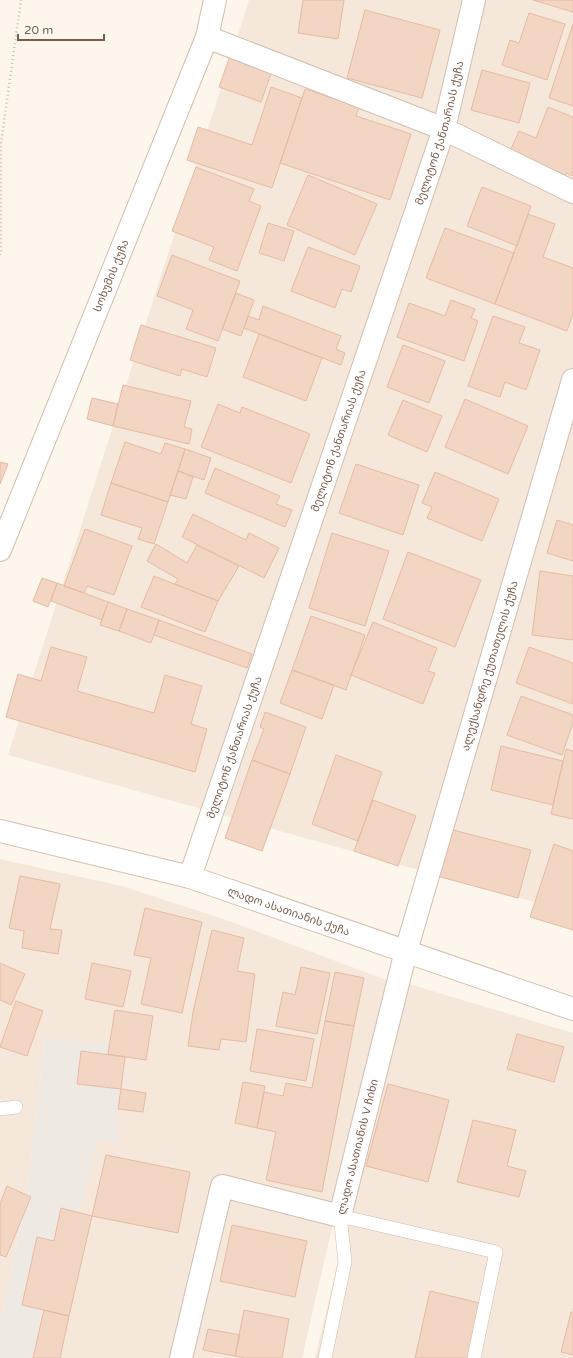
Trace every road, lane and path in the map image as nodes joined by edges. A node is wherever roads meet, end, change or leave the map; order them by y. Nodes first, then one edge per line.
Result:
1 (21, 0) edge
2 (216, 0) edge
3 (474, 0) edge
4 (207, 37) junction
5 (444, 129) junction
6 (573, 192) edge
7 (0, 254) edge
8 (573, 380) edge
9 (0, 549) edge
10 (0, 831) edge
11 (190, 877) junction
12 (406, 951) junction
13 (573, 1009) edge
14 (16, 1107) dead end
15 (0, 1109) edge
16 (340, 1216) junction
17 (181, 1358) edge
18 (325, 1358) edge
19 (474, 1358) edge

1 - 7 path
2 - 4 street, სოხუმის ქუჩა
3 - 5 street, მელიტონ ქანთარიას ქუჩა
4 - 5 street
4 - 9 street, სოხუმის ქუჩა
5 - 6 street
5 - 11 street, მელიტონ ქანთარიას ქუჩა
8 - 12 street, ალექსანდრე ქუთათელის ქუჩა
10 - 11 street, ლადო ასათიანის ქუჩა
11 - 12 street, ლადო ასათიანის ქუჩა
12 - 13 street, ლადო ასათიანის ქუჩა
12 - 16 street, ლადო ასათიანის V ჩიხი
14 - 15 lane
16 - 17 street, ლადო ასათიანის V ჩიხი
16 - 18 lane
16 - 19 lane

